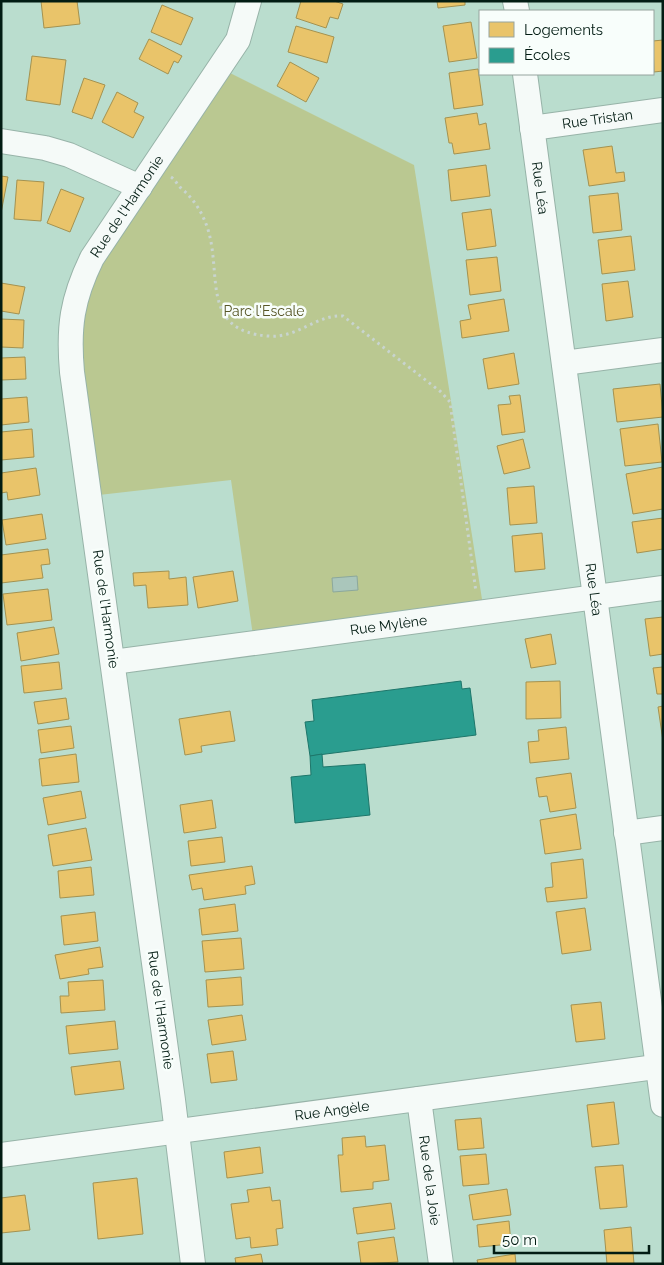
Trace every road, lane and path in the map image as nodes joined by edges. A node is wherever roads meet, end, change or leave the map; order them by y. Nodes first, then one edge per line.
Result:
1 (249, 1) edge
2 (525, 75) edge
3 (663, 110) edge
4 (532, 128) junction
5 (1, 141) edge
6 (154, 166) junction
7 (140, 187) junction
8 (663, 350) edge
9 (564, 363) junction
10 (663, 588) edge
11 (595, 597) junction
12 (479, 613) junction
13 (113, 662) junction
14 (663, 828) edge
15 (626, 833) junction
16 (660, 1066) edge
17 (419, 1099) junction
18 (663, 1105) edge
19 (177, 1131) junction
20 (1, 1155) edge
21 (194, 1264) edge
22 (441, 1264) edge

1 - 6 street, Rue de l'Harmonie
2 - 4 street, Rue Léa
3 - 4 street, Rue Tristan
4 - 9 street, Rue Léa
5 - 7 street
6 - 7 street, Rue de l'Harmonie
6 - 12 path
7 - 13 street, Rue de l'Harmonie
8 - 9 street
9 - 11 street, Rue Léa
10 - 11 street, Rue Mylène
11 - 12 street, Rue Mylène
11 - 15 street, Rue Léa
12 - 13 street, Rue Mylène
13 - 19 street, Rue de l'Harmonie
14 - 15 street
15 - 16 street, Rue Léa
16 - 17 street, Rue Angèle
16 - 18 street, Rue Léa
17 - 19 street, Rue Angèle
17 - 22 street, Rue de la Joie
19 - 20 street, Rue Angèle
19 - 21 street, Rue de l'Harmonie

